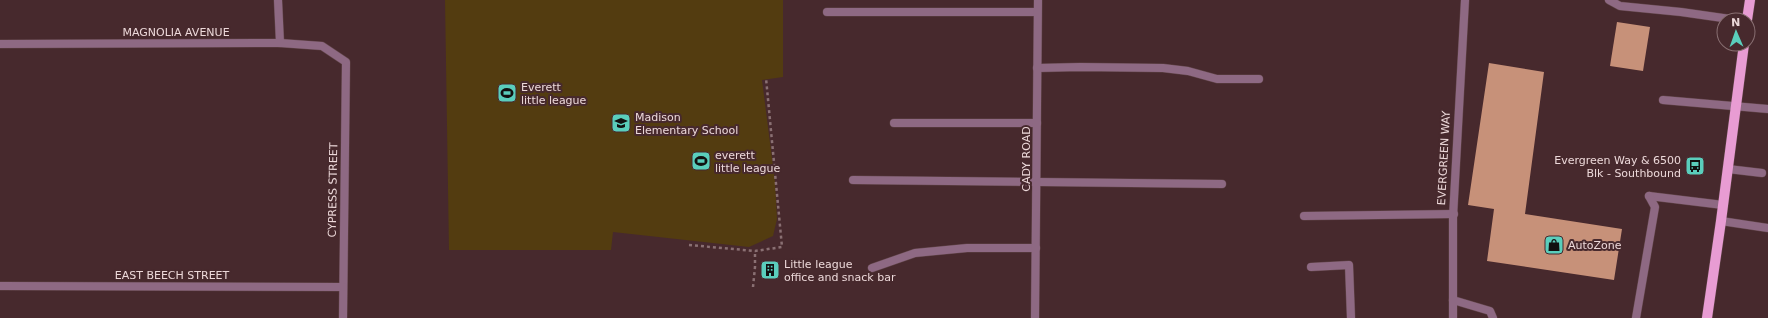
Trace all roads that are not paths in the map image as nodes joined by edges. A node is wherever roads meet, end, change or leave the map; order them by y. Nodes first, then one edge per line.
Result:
1 (278, 0) edge
2 (1038, 0) edge
3 (1465, 0) edge
4 (1609, 0) edge
5 (1750, 0) edge
6 (827, 12) dead end
7 (1038, 12) junction
8 (1748, 12) edge
9 (1716, 17) edge
10 (280, 43) junction
11 (0, 44) edge
12 (1743, 52) edge
13 (346, 62) joint
14 (1037, 68) junction
15 (1259, 79) dead end
16 (1663, 100) dead end
17 (1737, 105) junction
18 (1768, 109) edge
19 (894, 123) dead end
20 (1037, 123) junction
21 (1728, 169) junction
22 (1762, 173) dead end
23 (852, 180) dead end
24 (1036, 182) junction
25 (1222, 184) dead end
26 (1723, 205) junction
27 (1454, 214) junction
28 (1304, 216) dead end
29 (1721, 221) junction
30 (1768, 228) edge
31 (1036, 248) junction
32 (1311, 267) dead end
33 (872, 268) dead end
34 (0, 286) edge
35 (343, 287) junction
36 (1453, 300) junction
37 (343, 318) edge
38 (1035, 318) edge
39 (1351, 318) edge
40 (1452, 318) edge
41 (1493, 318) edge
42 (1636, 318) edge
43 (1707, 318) edge

1 - 10 street
2 - 7 street, CADY ROAD
3 - 27 street, EVERGREEN WAY
4 - 9 street
5 - 8 main road
6 - 7 street
7 - 14 street, CADY ROAD
10 - 11 street, MAGNOLIA AVENUE
10 - 13 street, MAGNOLIA AVENUE
12 - 17 main road
13 - 35 street, CYPRESS STREET
14 - 15 street
14 - 20 street, CADY ROAD
16 - 17 street
17 - 18 street
17 - 21 main road
19 - 20 street
20 - 24 street, CADY ROAD
21 - 22 street
21 - 26 main road
23 - 24 street
24 - 25 street
24 - 31 street, CADY ROAD
26 - 29 main road
26 - 42 street
27 - 28 street
27 - 36 street, EVERGREEN WAY
29 - 30 street
29 - 43 main road
31 - 33 street
31 - 38 street, CADY ROAD
32 - 39 street
34 - 35 street, EAST BEECH STREET
35 - 37 street, CYPRESS STREET
36 - 40 street, EVERGREEN WAY
36 - 41 street

